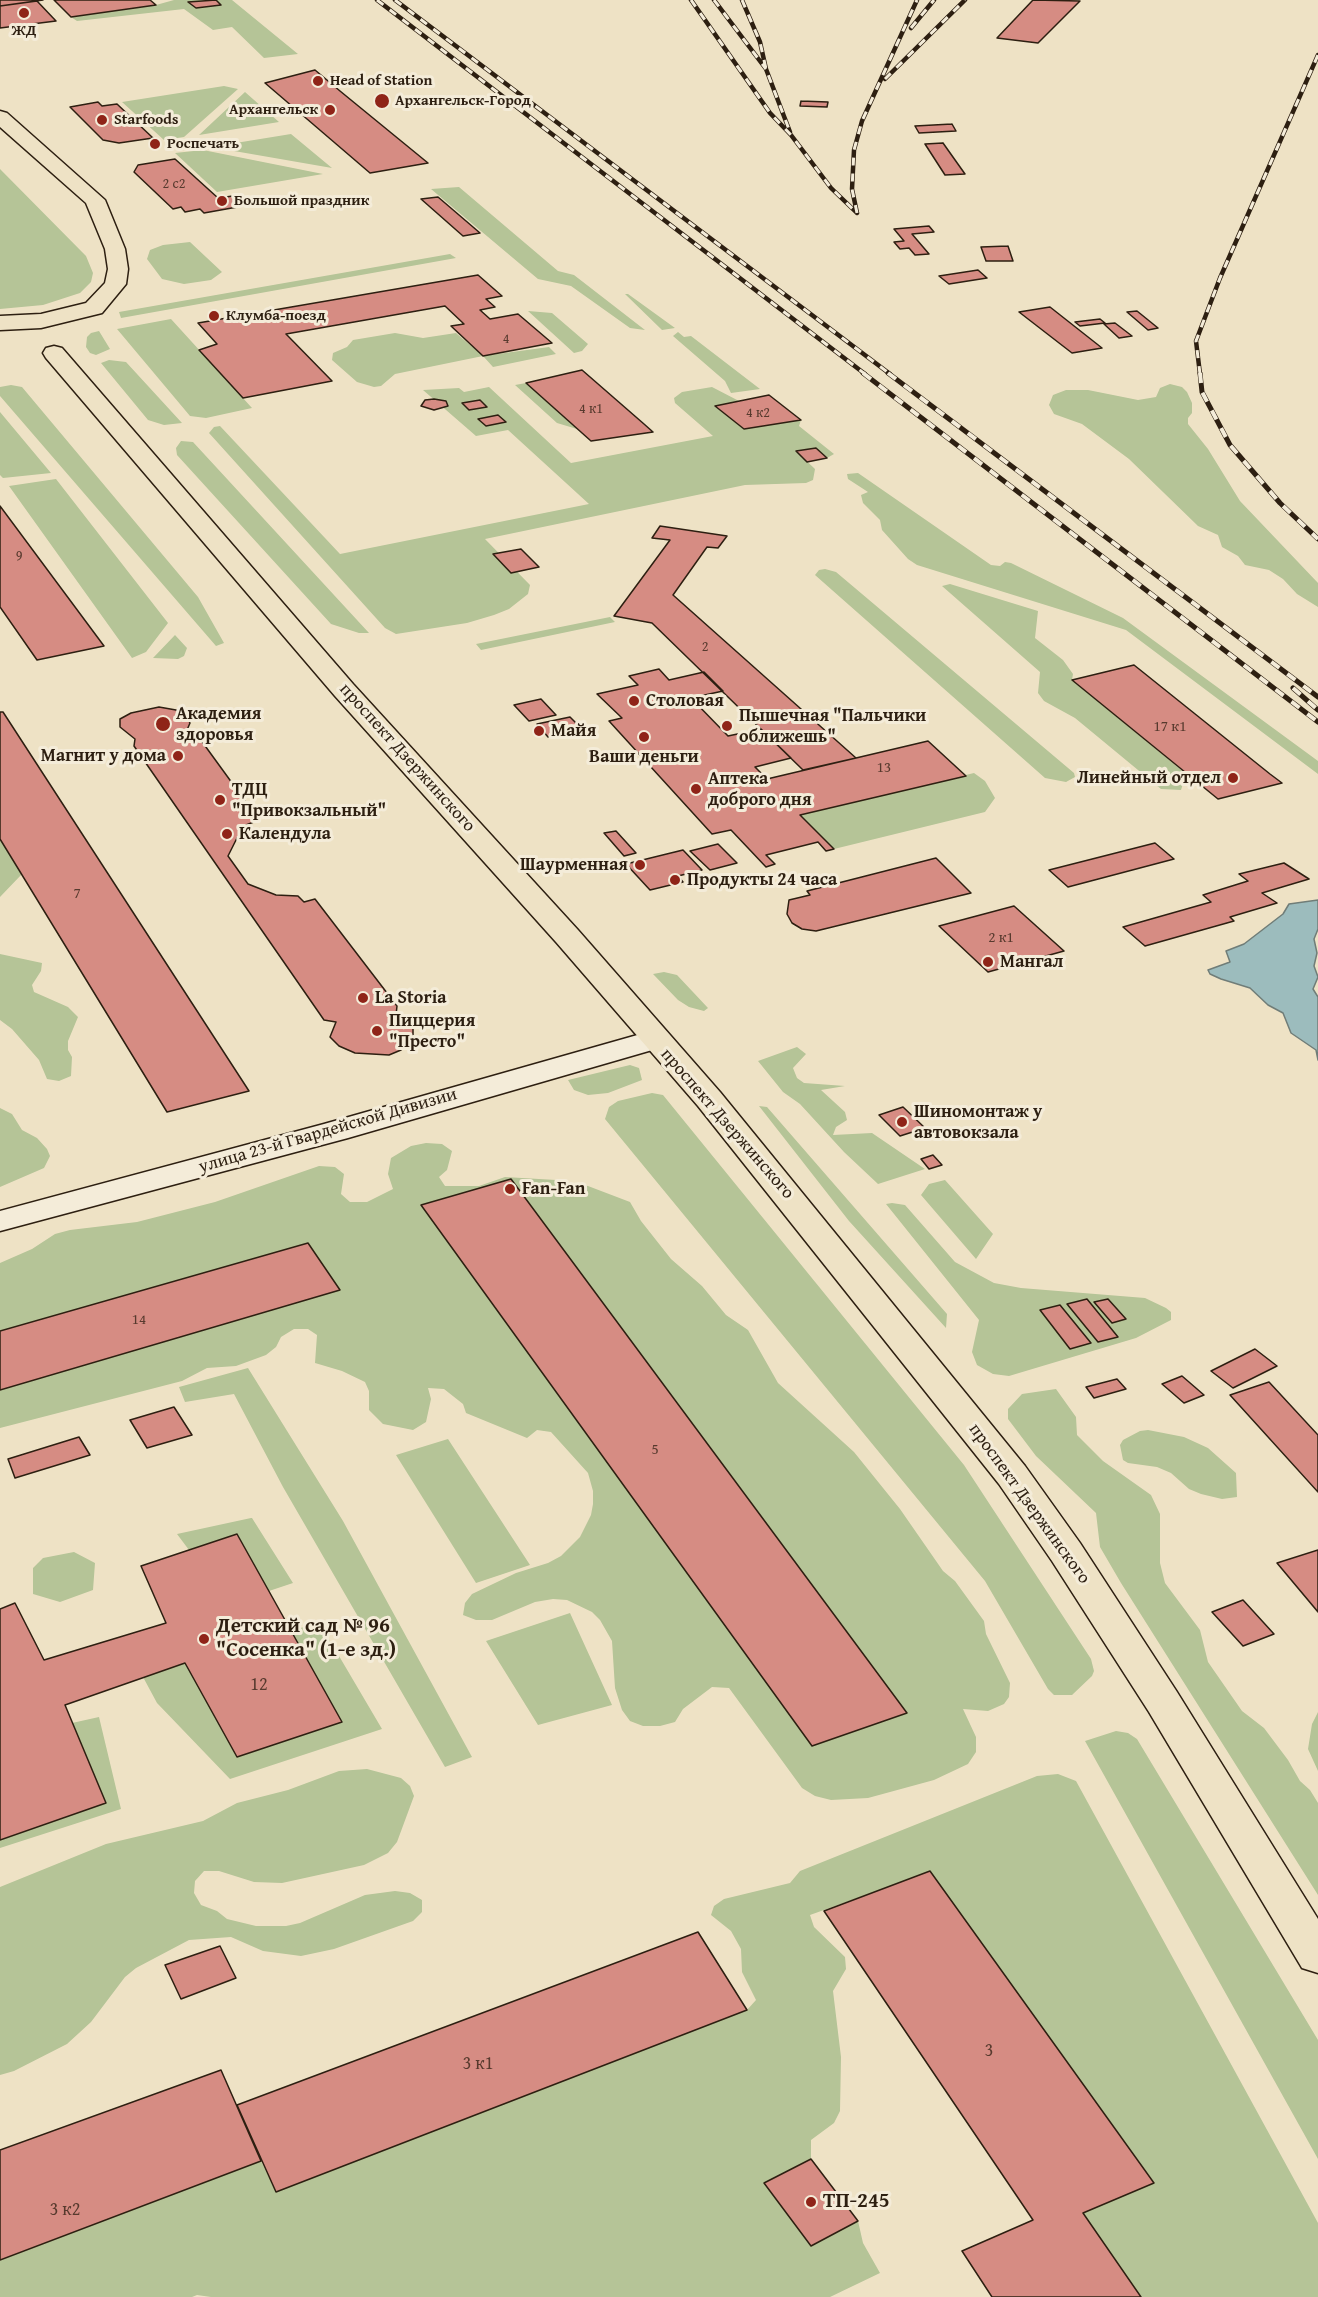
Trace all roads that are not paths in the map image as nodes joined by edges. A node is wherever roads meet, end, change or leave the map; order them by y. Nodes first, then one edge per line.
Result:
1 (0, 117) edge
2 (94, 308) junction
3 (0, 323) edge
4 (0, 336) edge
5 (36, 347) junction
6 (655, 1040) junction
7 (0, 1221) edge
8 (1318, 1956) edge

1 - 2 main road
2 - 3 main road
2 - 5 main road
4 - 5 main road
5 - 6 main road, проспект Дзержинского
6 - 7 street, улица 23-й Гвардейской Дивизии
6 - 8 main road, проспект Дзержинского

